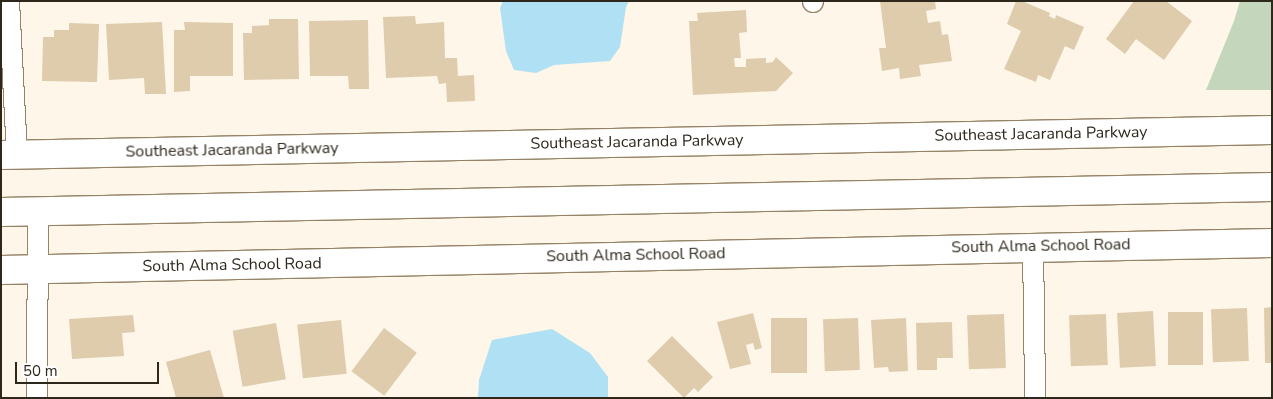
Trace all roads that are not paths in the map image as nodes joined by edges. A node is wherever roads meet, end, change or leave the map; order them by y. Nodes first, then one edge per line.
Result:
1 (9, 1) edge
2 (1272, 130) edge
3 (9, 154) edge
4 (1272, 187) edge
5 (38, 211) junction
6 (1, 212) edge
7 (1272, 243) edge
8 (1033, 246) junction
9 (39, 269) junction
10 (1, 270) edge
11 (37, 398) edge
12 (1036, 398) edge

1 - 3 street
2 - 3 main road, Southeast Jacaranda Parkway
4 - 5 main road
5 - 6 main road
5 - 9 street
7 - 8 main road, South Alma School Road
8 - 9 main road, South Alma School Road
8 - 12 street
9 - 10 main road, South Alma School Road
9 - 11 street

